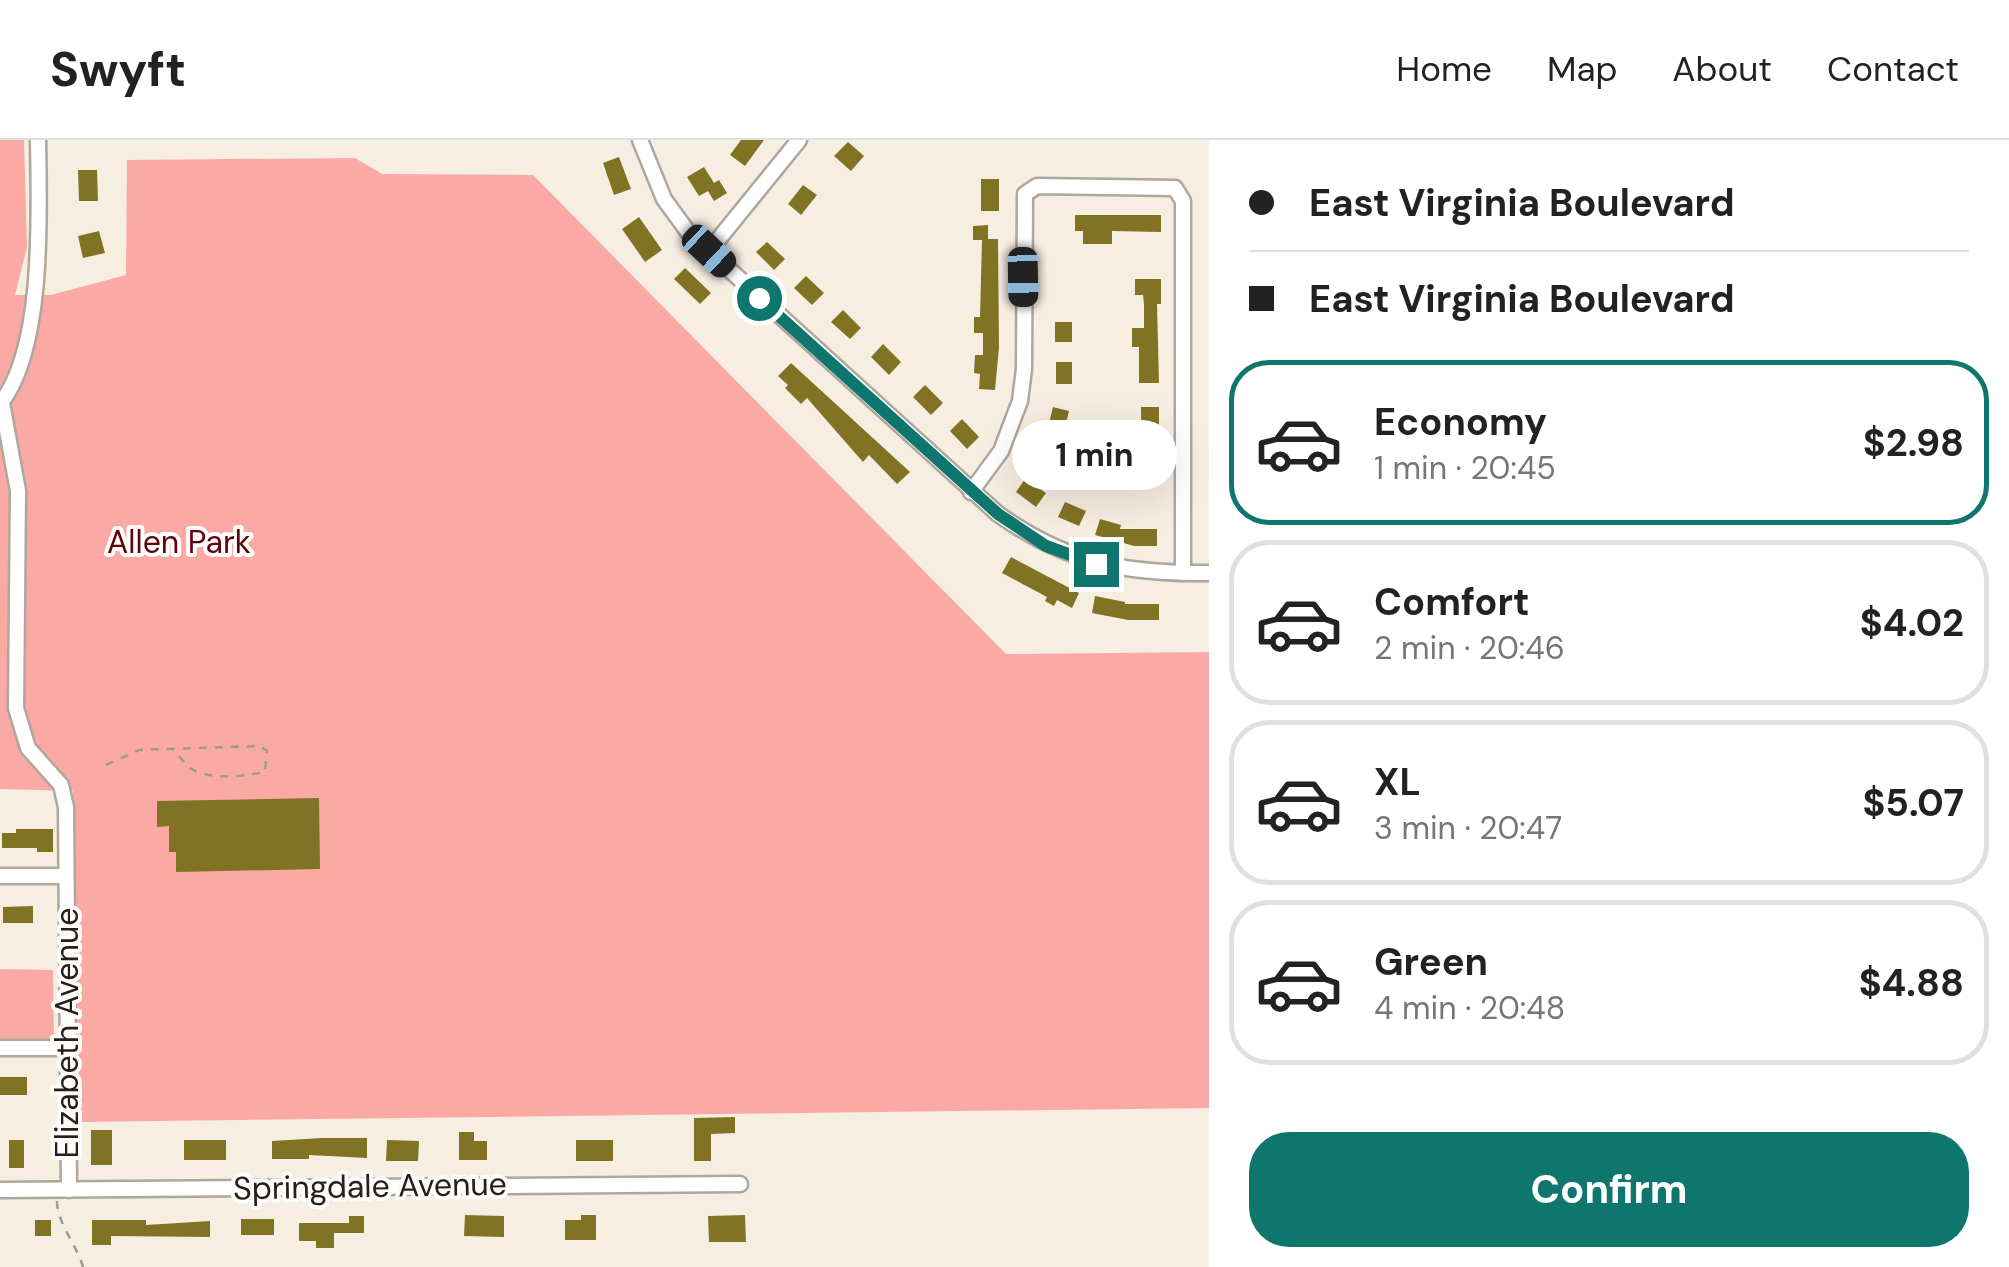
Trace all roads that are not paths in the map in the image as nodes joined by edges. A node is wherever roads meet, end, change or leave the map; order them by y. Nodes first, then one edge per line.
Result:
1 (38, 140) edge
2 (640, 140) edge
3 (799, 140) edge
4 (709, 251) junction
5 (4, 399) edge
6 (971, 492) junction
7 (1209, 573) edge
8 (1183, 574) junction
9 (0, 876) edge
10 (66, 876) junction
11 (0, 1048) edge
12 (67, 1048) junction
13 (740, 1184) dead end
14 (0, 1190) edge
15 (63, 1190) junction

1 - 5 street
2 - 4 street
3 - 4 street
4 - 6 street
5 - 10 street, Elizabeth Avenue
6 - 8 street
6 - 8 street
7 - 8 street
9 - 10 street
10 - 12 street, Elizabeth Avenue
11 - 12 street
12 - 15 street, Elizabeth Avenue
13 - 15 street, Springdale Avenue
14 - 15 street, Springdale Avenue

